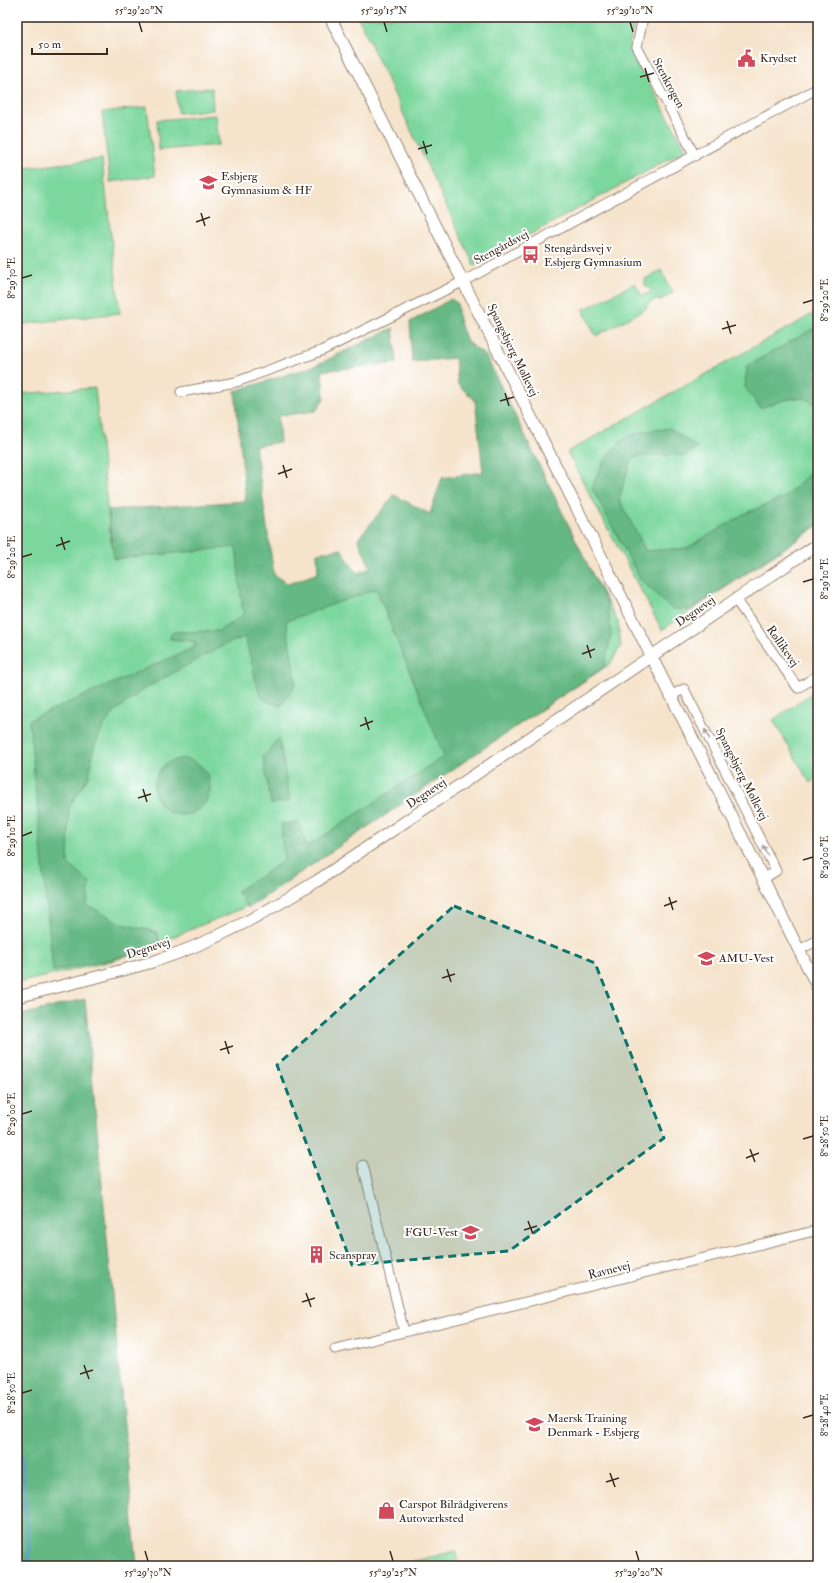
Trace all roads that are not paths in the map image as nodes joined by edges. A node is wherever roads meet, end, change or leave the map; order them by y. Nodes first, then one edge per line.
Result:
1 (330, 17) edge
2 (643, 17) edge
3 (818, 88) edge
4 (695, 156) junction
5 (464, 281) junction
6 (181, 392) dead end
7 (818, 544) edge
8 (735, 599) junction
9 (651, 658) junction
10 (818, 675) edge
11 (670, 696) junction
12 (763, 879) junction
13 (818, 940) edge
14 (799, 950) junction
15 (818, 988) edge
16 (17, 997) edge
17 (363, 1165) dead end
18 (818, 1230) edge
19 (404, 1332) junction
20 (335, 1349) dead end

1 - 5 street, Spangsbjerg Møllevej
2 - 4 street, Stenkrogen
3 - 4 street, Stengårdsvej
4 - 5 street, Stengårdsvej
5 - 6 street, Stengårdsvej
5 - 9 street, Spangsbjerg Møllevej
7 - 8 street, Degnevej
8 - 9 street, Degnevej
8 - 10 street, Røllikevej
9 - 11 street, Spangsbjerg Møllevej
9 - 16 street, Degnevej
11 - 12 street, Spangsbjerg Møllevej
12 -> 11 street, Spangsbjerg Møllevej
12 - 14 street, Spangsbjerg Møllevej
13 - 14 street
14 - 15 street, Spangsbjerg Møllevej
17 - 19 street
18 - 19 street, Ravnevej
19 - 20 street, Ravnevej

